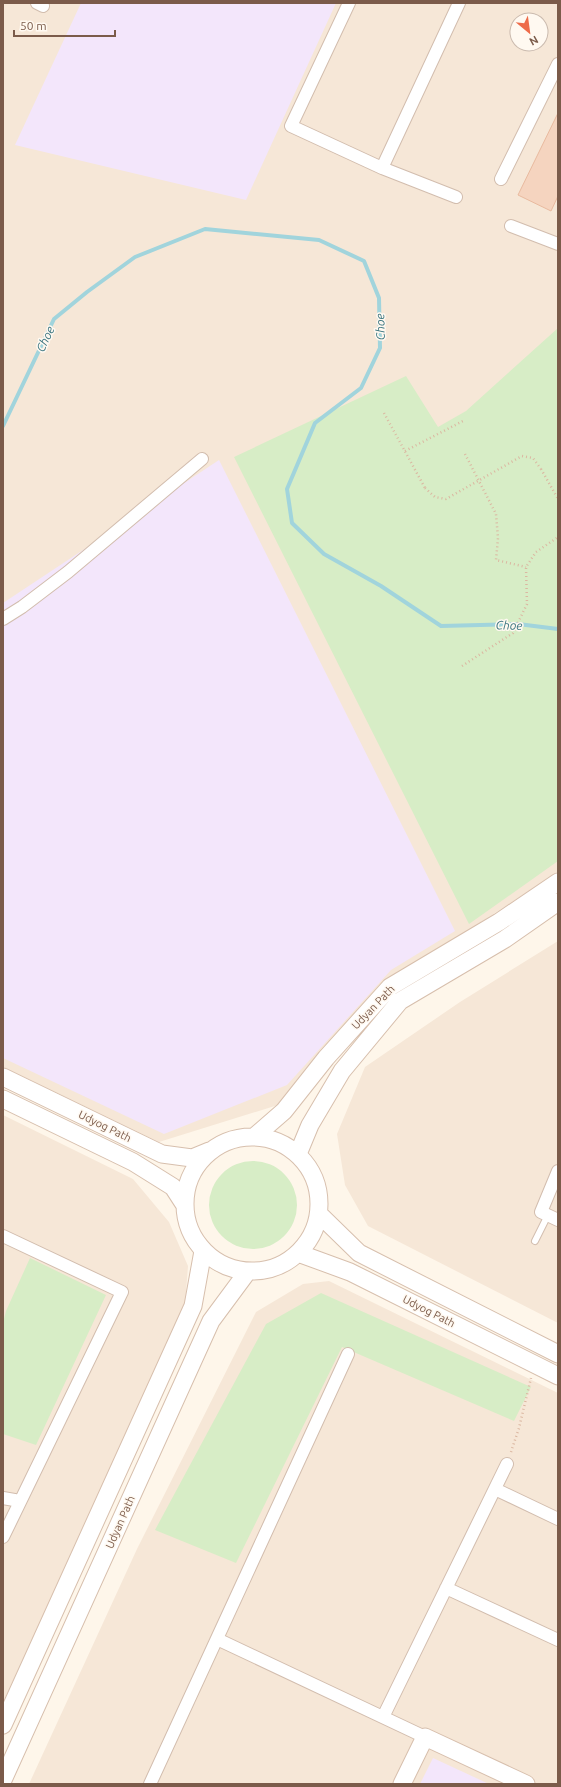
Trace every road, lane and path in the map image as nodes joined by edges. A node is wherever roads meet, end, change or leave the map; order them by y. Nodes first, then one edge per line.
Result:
1 (349, 3) edge
2 (459, 3) edge
3 (558, 64) edge
4 (382, 168) junction
5 (501, 179) dead end
6 (456, 197) dead end
7 (512, 226) dead end
8 (558, 244) edge
9 (384, 413) dead end
10 (463, 421) dead end
11 (405, 451) junction
12 (465, 454) dead end
13 (202, 459) dead end
14 (558, 499) edge
15 (558, 537) edge
16 (526, 567) junction
17 (3, 619) edge
18 (462, 666) dead end
19 (558, 882) edge
20 (558, 902) edge
21 (3, 1077) edge
22 (3, 1099) edge
23 (254, 1136) junction
24 (210, 1151) junction
25 (298, 1154) junction
26 (558, 1171) edge
27 (184, 1204) junction
28 (319, 1214) junction
29 (553, 1218) edge
30 (3, 1236) edge
31 (535, 1241) dead end
32 (204, 1251) junction
33 (298, 1253) junction
34 (248, 1271) junction
35 (557, 1350) edge
36 (348, 1354) dead end
37 (534, 1364) junction
38 (558, 1376) edge
39 (507, 1464) joint
40 (495, 1489) junction
41 (3, 1498) edge
42 (20, 1501) junction
43 (558, 1519) edge
44 (3, 1537) edge
45 (446, 1588) junction
46 (217, 1639) junction
47 (558, 1640) edge
48 (383, 1717) junction
49 (3, 1725) edge
50 (425, 1737) junction
51 (3, 1780) edge
52 (150, 1784) edge
53 (402, 1784) edge
54 (526, 1784) edge

1 - 4 street
2 - 4 street
3 - 5 street
4 - 6 street
7 - 8 street
9 - 11 path
10 - 11 path
11 - 14 path, bridge
12 - 16 path
13 - 17 street
15 - 16 path
16 - 18 path
19 - 23 main road, Udyan Path
20 - 25 main road, Udyan Path
21 - 24 main road, Udyog Path
22 - 27 main road, Udyog Path
23 - 24 main road
23 - 25 main road
24 - 27 main road
25 - 28 main road
26 - 29 street
27 - 32 main road
28 - 33 main road
28 - 35 main road, Udyog Path
29 - 31 lane
30 - 42 street
32 - 34 main road
32 - 49 main road, Udyan Path
33 - 34 main road
33 - 37 main road, Udyog Path
34 - 51 main road, Udyan Path
36 - 46 street
37 - 38 main road, Udyog Path
37 - 39 path
39 - 40 street
40 - 43 street
40 - 45 street
41 - 42 street
42 - 44 street
45 - 47 street
45 - 48 street
46 - 48 street
46 - 52 street
48 - 50 street
50 - 53 main road
50 - 54 main road

